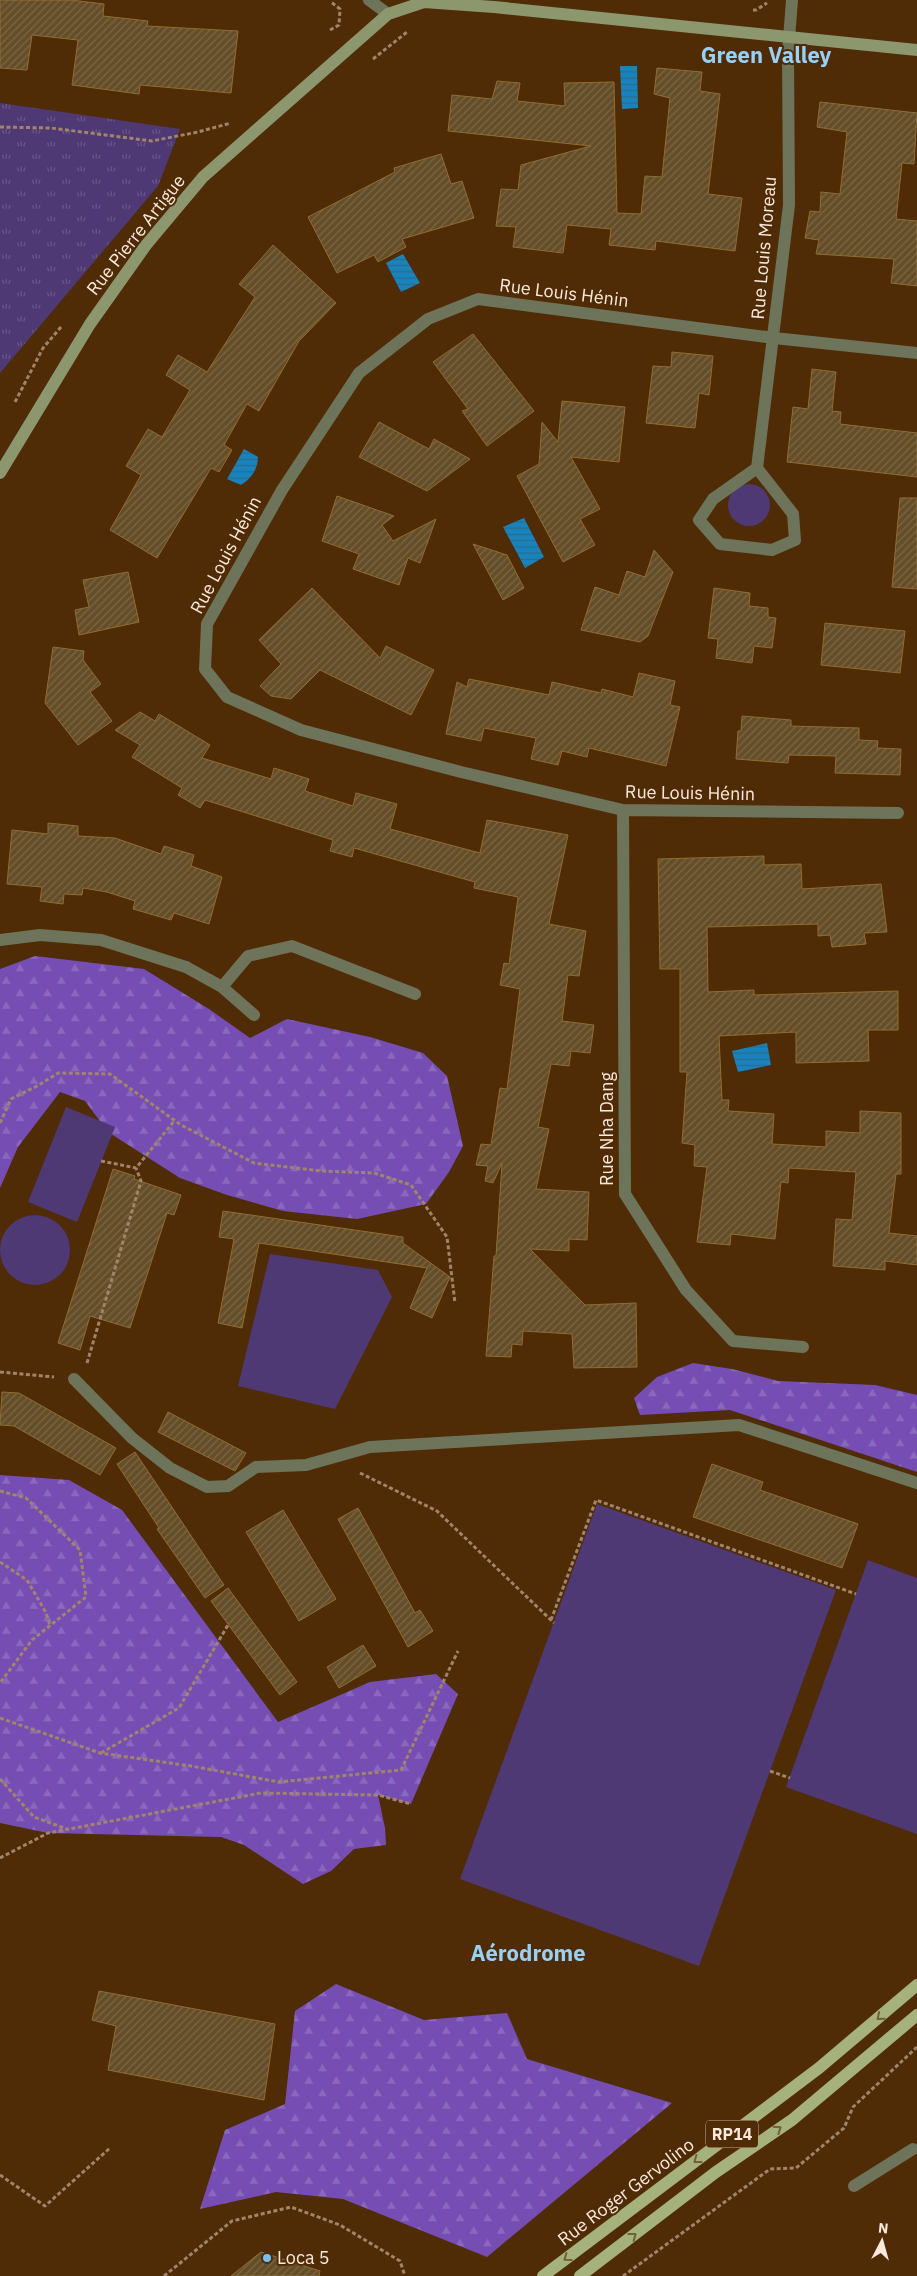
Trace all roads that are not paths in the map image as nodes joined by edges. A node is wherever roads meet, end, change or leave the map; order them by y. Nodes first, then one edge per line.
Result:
1 (369, 0) edge
2 (792, 0) edge
3 (388, 14) junction
4 (789, 37) junction
5 (917, 50) edge
6 (774, 338) junction
7 (917, 353) edge
8 (757, 468) junction
9 (0, 473) edge
10 (623, 810) junction
11 (898, 813) dead end
12 (0, 940) edge
13 (222, 987) junction
14 (415, 994) dead end
15 (254, 1014) dead end
16 (802, 1347) dead end
17 (77, 1382) road end
18 (917, 1484) edge
19 (917, 1985) edge
20 (917, 2015) edge
21 (913, 2149) dead end
22 (854, 2186) dead end
23 (543, 2276) edge
24 (580, 2276) edge

1 - 3 street
2 - 4 street, Rue Louis Moreau
3 - 4 main road
3 - 9 main road, Rue Pierre Artigue
4 - 5 main road
4 - 6 street, Rue Louis Moreau
6 - 7 street, Rue Louis Hénin
6 - 8 street, Rue Louis Moreau
6 - 10 street, Rue Louis Hénin
8 - 8 street
10 - 11 street, Rue Louis Hénin
10 - 16 street, Rue Nha Dang
12 - 13 street
13 - 14 street
13 - 15 street
17 - 18 street
19 -> 23 main road, Rue Roger Gervolino / RP14
24 -> 20 main road, RP14
21 - 22 street

